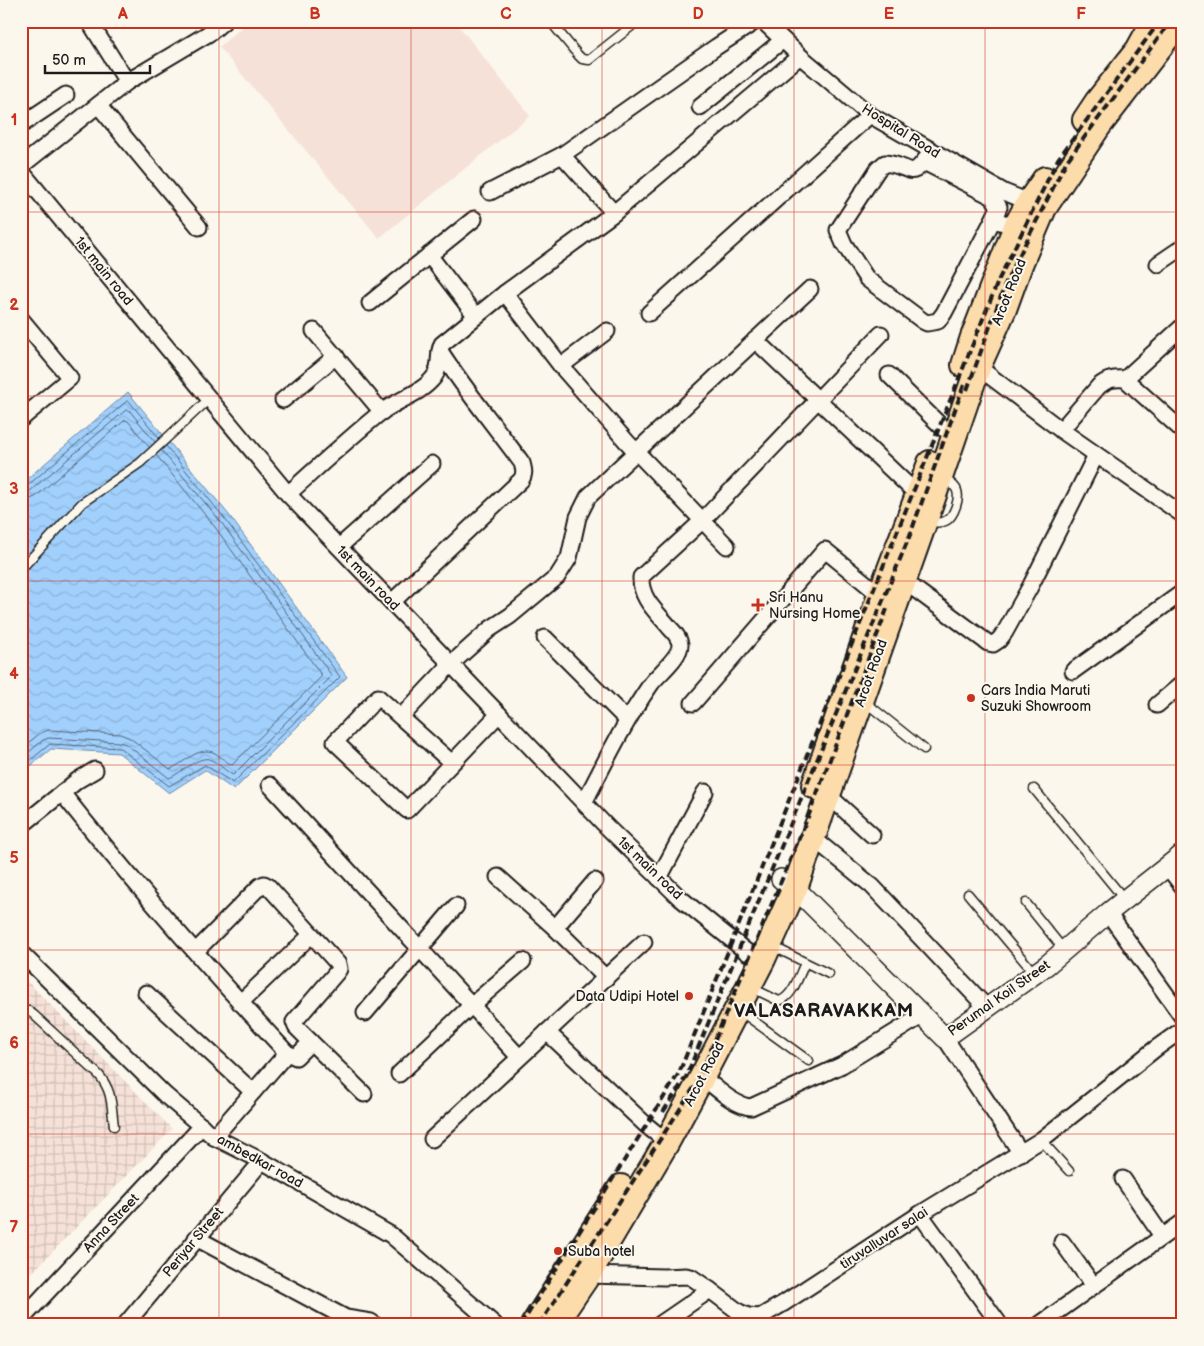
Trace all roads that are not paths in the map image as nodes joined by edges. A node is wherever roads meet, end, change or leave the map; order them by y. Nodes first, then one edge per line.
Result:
1 (89, 21) edge
2 (224, 21) edge
3 (550, 21) edge
4 (638, 21) edge
5 (756, 21) edge
6 (763, 21) edge
7 (1173, 25) edge
8 (783, 40) junction
9 (800, 56) junction
10 (127, 82) junction
11 (66, 94) dead end
12 (98, 105) junction
13 (700, 107) dead end
14 (870, 115) junction
15 (21, 124) edge
16 (562, 155) junction
17 (928, 157) junction
18 (21, 166) edge
19 (21, 171) edge
20 (490, 192) dead end
21 (1030, 202) junction
22 (614, 214) junction
23 (474, 220) dead end
24 (993, 220) junction
25 (200, 227) dead end
26 (1021, 231) junction
27 (1183, 247) edge
28 (429, 255) junction
29 (1158, 264) dead end
30 (810, 289) dead end
31 (505, 293) junction
32 (370, 303) dead end
33 (649, 313) dead end
34 (475, 315) junction
35 (21, 319) edge
36 (1183, 326) edge
37 (314, 331) dead end
38 (607, 331) dead end
39 (881, 334) dead end
40 (754, 340) junction
41 (439, 350) junction
42 (336, 356) junction
43 (561, 366) junction
44 (978, 366) junction
45 (889, 375) dead end
46 (1126, 380) junction
47 (209, 399) junction
48 (283, 400) dead end
49 (818, 401) junction
50 (382, 412) junction
51 (21, 419) edge
52 (944, 429) junction
53 (1061, 430) junction
54 (1183, 431) edge
55 (636, 452) junction
56 (1096, 454) junction
57 (432, 464) dead end
58 (930, 490) junction
59 (288, 494) junction
60 (1183, 515) edge
61 (702, 521) junction
62 (726, 546) dead end
63 (339, 547) junction
64 (21, 569) edge
65 (904, 581) junction
66 (1183, 592) edge
67 (880, 595) junction
68 (392, 602) junction
69 (545, 638) dead end
70 (451, 664) junction
71 (1073, 670) dead end
72 (1183, 683) edge
73 (847, 690) junction
74 (694, 702) dead end
75 (1157, 705) dead end
76 (499, 714) junction
77 (401, 717) junction
78 (628, 720) junction
79 (924, 749) dead end
80 (452, 763) junction
81 (95, 770) dead end
82 (270, 785) dead end
83 (1034, 789) dead end
84 (704, 792) dead end
85 (62, 793) junction
86 (828, 795) junction
87 (584, 803) junction
88 (21, 826) edge
89 (811, 826) junction
90 (872, 835) dead end
91 (1183, 854) edge
92 (1167, 866) junction
93 (498, 877) dead end
94 (659, 878) junction
95 (595, 881) dead end
96 (788, 883) junction
97 (1183, 887) edge
98 (968, 894) dead end
99 (1125, 900) junction
100 (1026, 903) dead end
101 (456, 906) dead end
102 (1108, 913) junction
103 (555, 928) junction
104 (311, 935) junction
105 (644, 942) dead end
106 (421, 948) junction
107 (759, 949) junction
108 (1064, 950) junction
109 (196, 951) junction
110 (21, 953) edge
111 (523, 961) dead end
112 (805, 963) junction
113 (829, 974) dead end
114 (1035, 974) junction
115 (606, 978) junction
116 (748, 987) junction
117 (146, 993) dead end
118 (240, 1003) junction
119 (472, 1005) junction
120 (987, 1008) junction
121 (738, 1009) junction
122 (21, 1011) edge
123 (365, 1013) dead end
124 (923, 1015) junction
125 (1183, 1018) edge
126 (1183, 1029) edge
127 (547, 1032) junction
128 (946, 1038) junction
129 (311, 1042) junction
130 (287, 1053) junction
131 (519, 1057) junction
132 (809, 1061) dead end
133 (399, 1074) dead end
134 (702, 1077) junction
135 (253, 1092) junction
136 (364, 1094) dead end
137 (114, 1126) dead end
138 (202, 1126) junction
139 (214, 1137) junction
140 (661, 1137) junction
141 (432, 1139) dead end
142 (1041, 1140) junction
143 (1021, 1153) junction
144 (262, 1161) junction
145 (1069, 1171) dead end
146 (1123, 1179) dead end
147 (920, 1214) junction
148 (1183, 1222) edge
149 (1162, 1236) junction
150 (196, 1238) junction
151 (1062, 1242) dead end
152 (588, 1275) junction
153 (1093, 1285) junction
154 (710, 1290) junction
155 (21, 1320) edge
156 (681, 1320) edge
157 (125, 1325) edge
158 (375, 1325) edge
159 (495, 1325) edge
160 (533, 1325) edge
161 (554, 1325) edge
162 (659, 1325) edge
163 (1000, 1325) edge
164 (1039, 1325) edge

1 - 10 street
2 - 10 street
3 - 4 lane
5 - 16 street
6 - 8 street, Hospital Road
7 - 21 main road, Arcot Road
7 - 26 main road, Arcot Road
8 - 9 street, Hospital Road
8 - 13 street
9 - 14 street, Hospital Road
9 - 22 street
10 - 12 street
11 - 15 street
12 - 18 street
12 - 25 street
14 - 17 street, Hospital Road
14 - 33 street
16 - 20 street
16 - 22 street
17 - 21 street, Hospital Road
17 - 24 street
17 - 24 street
19 - 47 street, 1st main road
21 - 26 main road, Arcot Road
22 - 31 street
23 - 28 street
24 - 26 street
26 - 44 main road, Arcot Road
26 - 52 main road, Arcot Road
27 - 29 street
28 - 32 street
28 - 34 street
30 - 40 street
31 - 34 street
31 - 43 street
34 - 41 street
35 - 51 street
36 - 46 street
37 - 42 street
38 - 43 street
39 - 49 street
40 - 49 street
40 - 55 street
41 - 50 street
41 - 68 street
42 - 48 street
42 - 50 street
43 - 55 street
44 - 53 street
44 - 58 main road, Arcot Road
45 - 52 street
46 - 53 street
46 - 54 street
47 - 59 street, 1st main road
47 - 64 lane
49 - 58 street
49 - 61 street
50 - 59 street
52 - 58 main road, Arcot Road
53 - 56 street
55 - 61 street
55 - 70 street
56 - 60 street
56 - 65 street
57 - 63 street
58 - 65 main road, Arcot Road
58 - 67 main road, Arcot Road
59 - 63 street, 1st main road
61 - 62 street
61 - 78 street
63 - 68 street, 1st main road
65 - 73 main road, Arcot Road
66 - 71 street
67 - 73 main road, Arcot Road
67 - 74 street
68 - 70 street, 1st main road
69 - 78 street
70 - 76 street, 1st main road
70 - 77 street
72 - 75 street
73 - 79 lane
73 - 86 main road, Arcot Road
73 - 89 main road, Arcot Road
76 - 80 street
76 - 87 street, 1st main road
77 - 80 street
77 - 80 street
78 - 87 street
81 - 85 street
82 - 106 street
83 - 99 lane
84 - 94 street
85 - 88 street
85 - 109 street
86 - 89 main road, Arcot Road
86 - 90 street
87 - 94 street, 1st main road
89 - 96 main road, Arcot Road
89 - 120 street
91 - 92 street, Perumal Koil Street
92 - 97 street
92 - 99 street, Perumal Koil Street
93 - 103 street
94 - 107 street, 1st main road
95 - 103 street
96 - 107 main road, Arcot Road
96 - 124 street, Perumal Koil Street
98 - 114 lane
99 - 102 street, Perumal Koil Street
100 - 108 lane
101 - 106 street
102 - 108 street, Perumal Koil Street
102 - 125 street
103 - 115 street
104 - 109 street
104 - 118 street
104 - 129 street
105 - 115 street
106 - 119 street
106 - 123 street
107 - 112 lane
107 - 116 main road, Arcot Road
107 - 140 main road, Arcot Road
108 - 114 street, Perumal Koil Street
109 - 118 street
110 - 138 street, ambedkar road
111 - 119 street
112 - 113 lane
112 - 116 lane
114 - 120 street, Perumal Koil Street
115 - 127 street
116 - 121 main road, Arcot Road
117 - 135 street
118 - 130 street
119 - 131 street
119 - 133 street
120 - 128 street, Perumal Koil Street
121 - 132 lane
121 - 134 main road, Arcot Road
122 - 137 lane
124 - 128 street, Perumal Koil Street
124 - 134 street
126 - 142 street, tiruvalluvar salai
127 - 131 street
127 - 140 street
128 - 143 street
129 - 130 street
129 - 136 street
130 - 135 street
131 - 141 street
134 - 140 main road, Arcot Road
135 - 139 street
138 - 139 street, ambedkar road
138 - 155 street, Anna Street
139 - 144 street, ambedkar road
140 - 152 main road, Arcot Road
140 - 160 main road, Arcot Road
142 - 143 street, tiruvalluvar salai
142 - 145 lane
143 - 147 street, tiruvalluvar salai
144 - 150 street, Periyar Street
144 - 159 street, ambedkar road
146 - 149 street
147 - 154 street, tiruvalluvar salai
147 - 163 street
148 - 149 street
149 - 153 street
150 - 157 street, Periyar Street
150 - 158 street
151 - 153 street
152 - 154 street, tiruvalluvar salai
152 - 161 main road, Arcot Road
153 - 164 street
154 - 156 street
156 - 162 street

